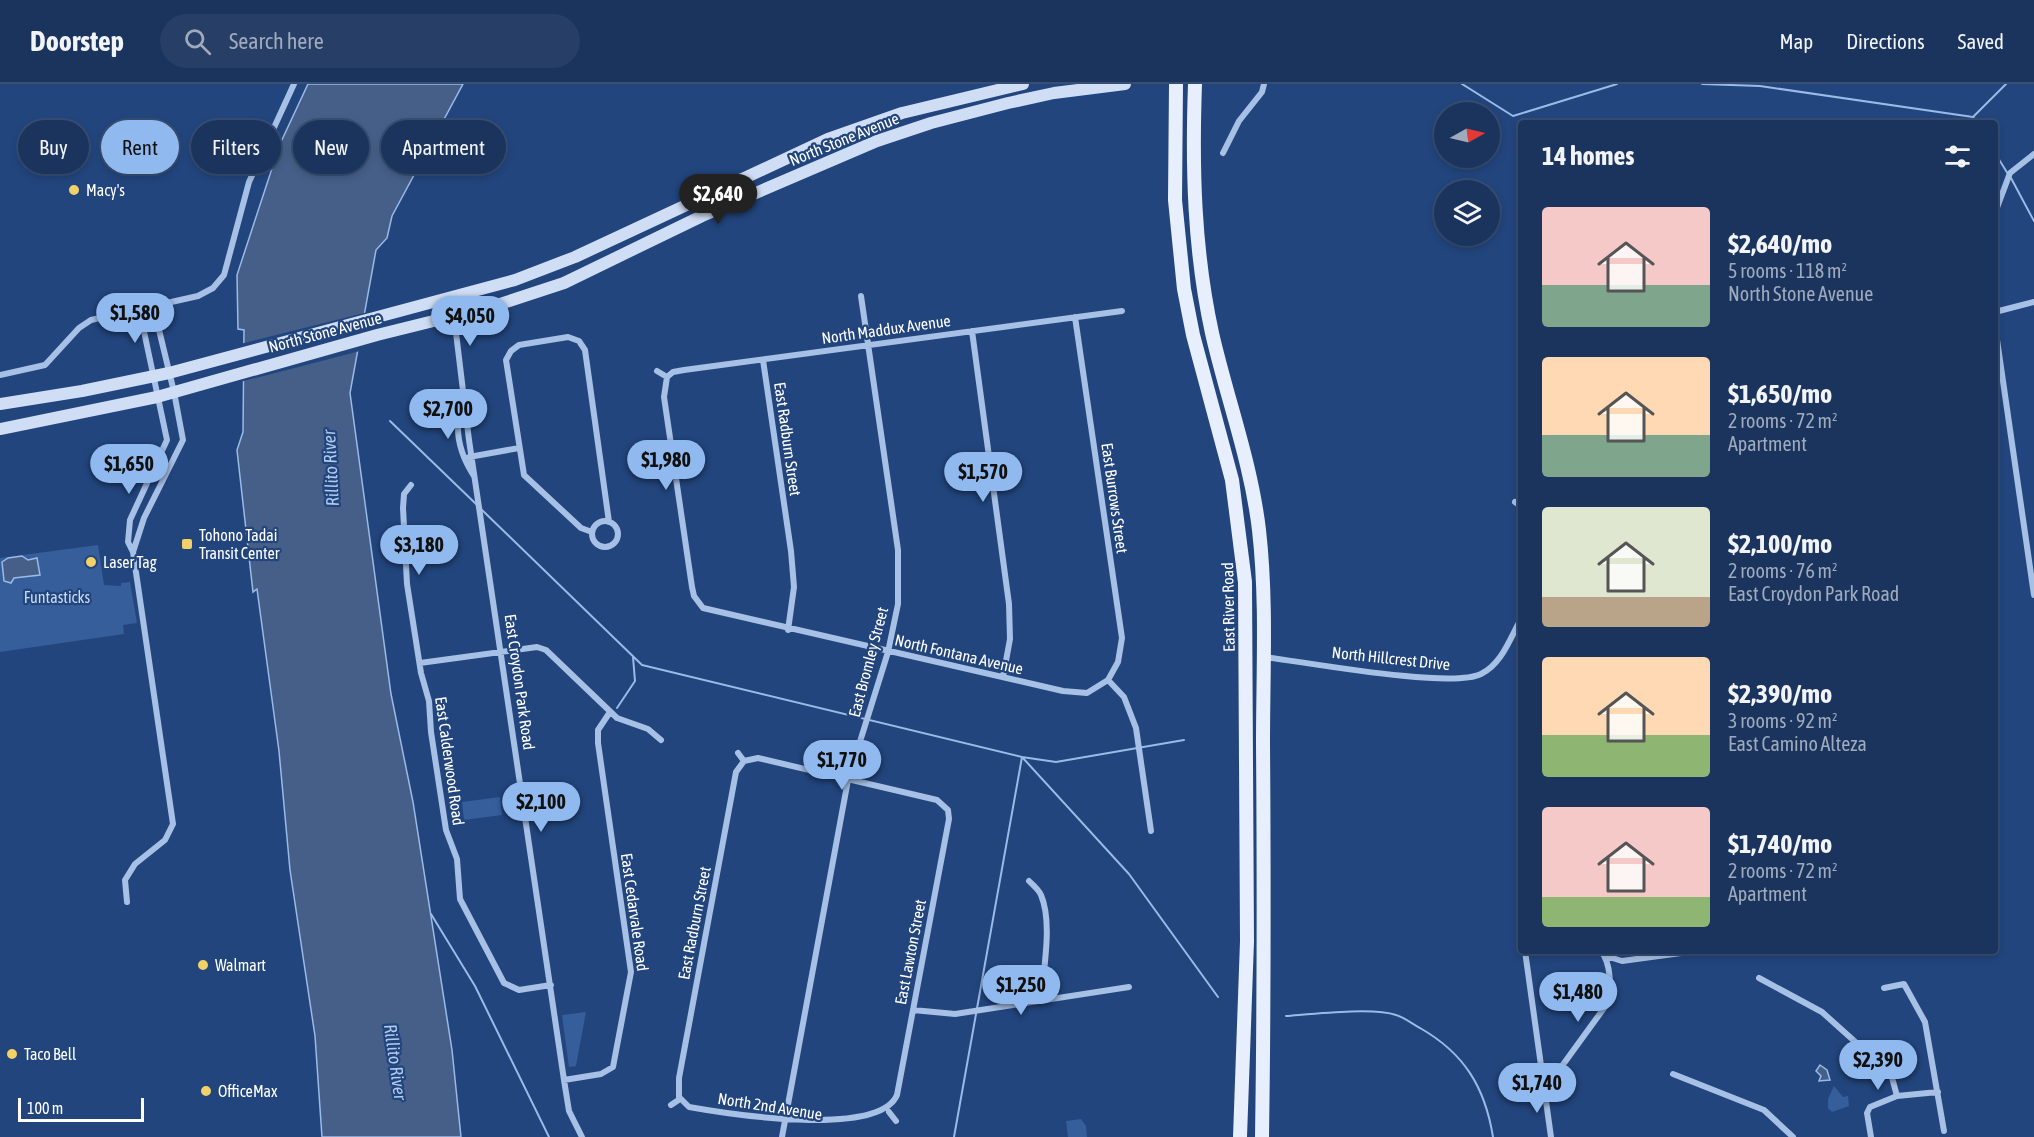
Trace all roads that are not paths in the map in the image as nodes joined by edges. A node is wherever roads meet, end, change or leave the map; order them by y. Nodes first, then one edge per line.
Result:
1 (294, 84) edge
2 (1023, 84) edge
3 (1125, 84) edge
4 (1176, 84) edge
5 (1195, 84) edge
6 (1264, 84) edge
7 (1223, 153) dead end
8 (2034, 154) edge
9 (1998, 205) edge
10 (861, 296) dead end
11 (457, 297) junction
12 (2034, 302) edge
13 (153, 305) junction
14 (139, 308) junction
15 (1122, 311) dead end
16 (1998, 311) edge
17 (455, 316) junction
18 (1075, 317) junction
19 (972, 331) junction
20 (868, 345) junction
21 (1998, 347) edge
22 (763, 360) junction
23 (657, 371) dead end
24 (170, 373) junction
25 (0, 375) edge
26 (152, 377) junction
27 (667, 377) junction
28 (174, 392) junction
29 (157, 397) junction
30 (464, 398) junction
31 (0, 404) edge
32 (0, 429) edge
33 (519, 448) junction
34 (1224, 450) junction
35 (472, 456) junction
36 (462, 458) junction
37 (476, 481) junction
38 (411, 485) dead end
39 (609, 522) junction
40 (592, 532) junction
41 (1241, 533) junction
42 (133, 552) junction
43 (1261, 554) junction
44 (2034, 595) edge
45 (1518, 625) edge
46 (788, 630) junction
47 (502, 650) junction
48 (888, 652) junction
49 (1264, 657) junction
50 (420, 663) junction
51 (1003, 677) junction
52 (1108, 680) junction
53 (610, 712) junction
54 (661, 740) dead end
55 (738, 753) dead end
56 (744, 761) junction
57 (848, 780) junction
58 (1151, 831) dead end
59 (1029, 881) dead end
60 (127, 902) dead end
61 (1525, 954) edge
62 (1604, 954) edge
63 (1674, 954) edge
64 (1759, 978) dead end
65 (551, 985) junction
66 (1129, 987) dead end
67 (1884, 988) dead end
68 (1041, 1001) junction
69 (913, 1010) junction
70 (1673, 1074) dead end
71 (564, 1080) junction
72 (1546, 1089) junction
73 (1938, 1092) junction
74 (1897, 1096) junction
75 (680, 1100) junction
76 (671, 1106) dead end
77 (889, 1112) junction
78 (896, 1120) dead end
79 (784, 1125) junction
80 (803, 1128) dead end
81 (836, 1128) dead end
82 (1944, 1131) dead end
83 (582, 1137) edge
84 (782, 1137) edge
85 (1240, 1137) edge
86 (1262, 1137) edge
87 (1551, 1137) edge
88 (1793, 1137) edge
89 (1871, 1137) edge

1 - 13 street
2 - 11 main road, North Stone Avenue
3 - 17 main road, North Stone Avenue
4 - 34 main road, East River Road
5 - 43 main road
6 - 7 street
8 - 9 street
10 - 20 street, East Bromley Street
11 - 17 street, East Croydon Park Road
11 - 24 main road, North Stone Avenue
12 - 16 street
13 - 14 street
13 - 24 street
14 - 25 street
14 - 26 street
15 - 18 street, North Maddux Avenue
17 - 28 main road, North Stone Avenue
17 - 30 street, East Croydon Park Road
18 - 19 street, North Maddux Avenue
18 - 52 street, East Burrows Street
19 - 20 street, North Maddux Avenue
19 - 51 street
20 - 22 street, North Maddux Avenue
20 - 48 street, East Bromley Street
21 - 44 street
22 - 27 street, North Maddux Avenue
22 - 46 street, East Radburn Street
23 - 27 street
24 - 26 main road, North Stone Avenue
24 - 28 street
26 - 29 street
26 - 31 main road, North Stone Avenue
27 - 46 street, North Fontana Avenue
28 - 29 main road, North Stone Avenue
28 - 42 street
29 - 32 main road, North Stone Avenue
29 - 42 street
30 - 35 street, East Croydon Park Road
30 - 36 street, East Croydon Park Road
33 - 35 street
33 - 39 street
33 - 40 street
34 - 41 main road, East River Road
34 - 43 main road
35 - 36 street
35 - 37 street, East Croydon Park Road
36 - 37 street, East Croydon Park Road
37 - 47 street, East Croydon Park Road
38 - 50 street, East Calderwood Road
39 - 40 street
39 - 40 street
41 - 49 main road
41 - 85 main road, East River Road
42 - 60 street
43 - 49 main road
45 - 49 street, North Hillcrest Drive
46 - 48 street, North Fontana Avenue
47 - 50 street
47 - 53 street
47 - 65 street, East Croydon Park Road
48 - 51 street, North Fontana Avenue
48 - 57 street, East Bromley Street
49 - 86 main road
50 - 65 street, East Calderwood Road
51 - 52 street, North Fontana Avenue
52 - 58 street
53 - 54 street
53 - 71 street, East Cedarvale Road
55 - 56 street
56 - 57 street
56 - 75 street, East Radburn Street
57 - 69 street, East Lawton Street
57 - 79 street, East Bromley Street
59 - 68 street
61 - 72 street
62 - 63 street
62 - 72 street
64 - 74 street
65 - 71 street, East Croydon Park Road
66 - 68 street
67 - 73 street
68 - 69 street
69 - 77 street, East Lawton Street
70 - 88 street
71 - 83 street, East Croydon Park Road
72 - 87 street
73 - 74 street
73 - 82 street
74 - 89 street
75 - 76 street
75 - 79 street, North 2nd Avenue
77 - 78 street
77 - 81 street, North 2nd Avenue
79 - 80 street, North 2nd Avenue
79 - 84 street, East Bromley Street

